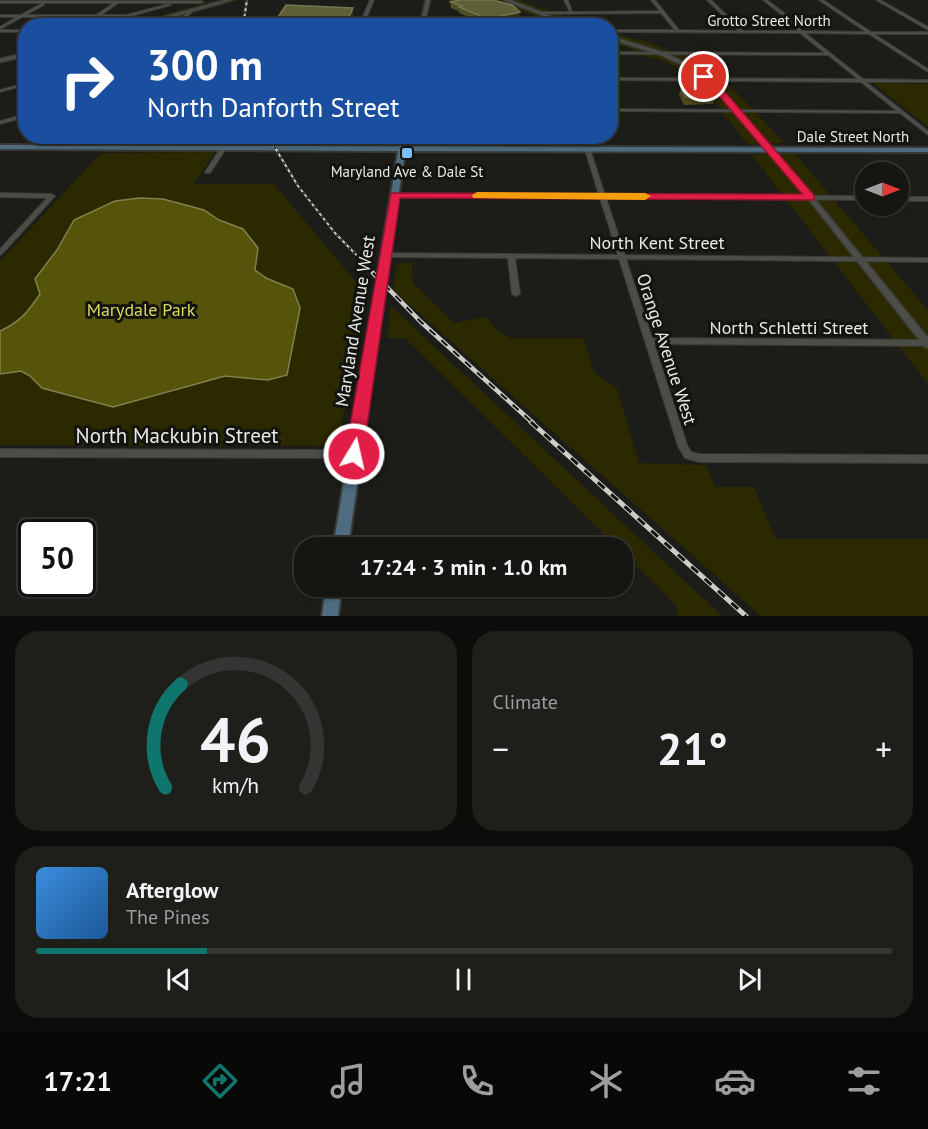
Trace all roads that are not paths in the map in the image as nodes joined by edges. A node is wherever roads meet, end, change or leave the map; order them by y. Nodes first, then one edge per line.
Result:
1 (230, 0) edge
2 (372, 0) edge
3 (428, 0) edge
4 (506, 0) edge
5 (566, 0) edge
6 (653, 0) edge
7 (709, 0) edge
8 (765, 0) edge
9 (821, 0) edge
10 (878, 0) edge
11 (48, 1) edge
12 (118, 1) edge
13 (202, 1) edge
14 (0, 2) edge
15 (182, 2) junction
16 (206, 6) junction
17 (192, 10) junction
18 (571, 11) junction
19 (662, 12) junction
20 (543, 14) junction
21 (0, 16) edge
22 (21, 16) junction
23 (96, 16) junction
24 (125, 16) junction
25 (93, 18) edge
26 (118, 18) edge
27 (162, 18) edge
28 (183, 18) edge
29 (364, 18) edge
30 (425, 18) edge
31 (553, 18) edge
32 (0, 29) edge
33 (18, 30) edge
34 (618, 31) edge
35 (928, 31) edge
36 (678, 32) junction
37 (742, 32) junction
38 (801, 32) junction
39 (869, 32) junction
40 (618, 39) edge
41 (618, 53) edge
42 (663, 54) junction
43 (829, 54) junction
44 (18, 56) edge
45 (0, 61) edge
46 (928, 71) edge
47 (618, 79) edge
48 (708, 80) junction
49 (862, 81) junction
50 (928, 81) edge
51 (18, 86) edge
52 (0, 92) edge
53 (618, 110) edge
54 (737, 111) junction
55 (901, 112) junction
56 (18, 117) edge
57 (0, 123) edge
58 (928, 133) edge
59 (313, 144) edge
60 (403, 144) edge
61 (583, 144) edge
62 (38, 146) joint
63 (0, 147) edge
64 (224, 147) junction
65 (312, 147) junction
66 (402, 147) junction
67 (584, 148) junction
68 (770, 149) junction
69 (928, 150) edge
70 (208, 172) dead end
71 (0, 195) edge
72 (395, 195) junction
73 (602, 196) junction
74 (811, 198) junction
75 (855, 198) edge
76 (909, 199) edge
77 (928, 199) edge
78 (0, 253) edge
79 (386, 255) junction
80 (511, 256) junction
81 (622, 257) junction
82 (861, 260) junction
83 (928, 260) edge
84 (516, 294) dead end
85 (649, 341) junction
86 (928, 344) edge
87 (0, 453) edge
88 (354, 454) junction
89 (928, 459) edge
90 (342, 537) edge
91 (333, 597) edge
92 (330, 616) edge

1 - 16 street
2 - 29 street
3 - 30 street
4 - 20 street
5 - 18 street
6 - 19 street
7 - 37 street
8 - 38 street
9 - 39 street
10 - 35 street
11 - 12 street
11 - 14 street
11 - 22 street
12 - 15 street
12 - 23 street
13 - 15 street
13 - 16 street
15 - 24 street
16 - 17 street
17 - 27 street
17 - 28 street
18 - 19 street
18 - 20 street
19 - 36 street
20 - 31 street
21 - 22 street
22 - 23 street
22 - 32 street
23 - 24 street
23 - 25 street
24 - 26 street
32 - 33 street
34 - 36 street, Grotto Street North
35 - 39 street, Grotto Street North
36 - 37 street, Grotto Street North
37 - 38 street, Grotto Street North
38 - 39 street, Grotto Street North
38 - 43 street
39 - 46 street
40 - 42 street
41 - 42 street
42 - 43 street
42 - 48 street
43 - 49 street
44 - 45 street
47 - 48 street
48 - 49 street
48 - 54 street
49 - 50 street
49 - 55 street
51 - 52 street
53 - 54 street
54 - 55 street
54 - 68 street
55 - 58 street
56 - 57 street
59 - 65 street
60 - 66 street, Maryland Avenue West
61 - 67 street, Orange Avenue West
62 - 63 main road, Dale Street North
62 - 64 main road, Dale Street North
64 - 65 main road, Dale Street North
64 - 70 street
65 - 66 main road, Dale Street North
66 - 67 main road, Dale Street North
66 - 72 main road, Maryland Avenue West
67 - 68 main road, Dale Street North
67 - 73 street, Orange Avenue West
68 - 69 main road, Dale Street North
68 - 74 street
71 - 78 street
72 - 73 street
72 - 79 main road, Maryland Avenue West
73 - 74 street
73 - 81 street, Orange Avenue West
74 - 75 street
74 - 82 street
76 - 77 street
79 - 80 street, North Kent Street
79 - 88 main road, Maryland Avenue West
80 - 81 street, North Kent Street
80 - 84 street
81 - 82 street, North Kent Street
81 - 85 street, Orange Avenue West
82 - 83 street, North Kent Street
82 - 86 street
85 - 86 street, North Schletti Street
85 - 89 street, Orange Avenue West
87 - 88 street, North Mackubin Street
88 - 90 main road, Maryland Avenue West
91 - 92 main road

